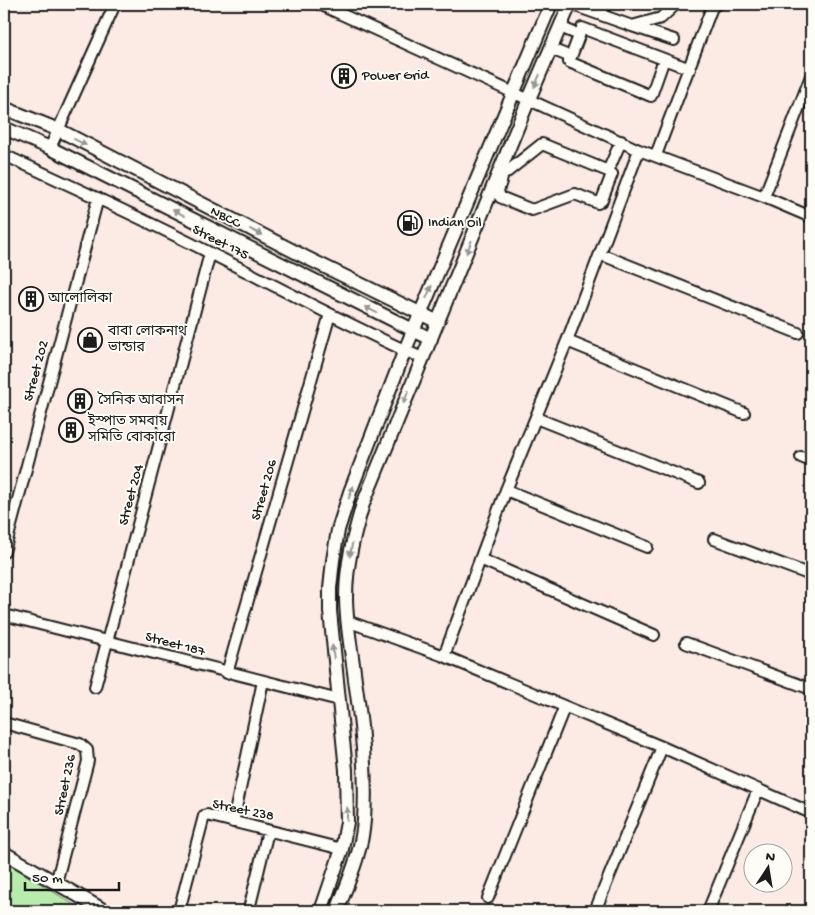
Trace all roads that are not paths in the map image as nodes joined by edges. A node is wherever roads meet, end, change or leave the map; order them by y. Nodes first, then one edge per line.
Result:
1 (318, 4) edge
2 (551, 4) edge
3 (570, 4) edge
4 (607, 4) edge
5 (676, 4) edge
6 (717, 4) edge
7 (112, 5) edge
8 (597, 13) junction
9 (632, 26) junction
10 (560, 27) junction
11 (579, 35) junction
12 (674, 40) dead end
13 (551, 49) junction
14 (571, 57) junction
15 (664, 59) junction
16 (690, 69) junction
17 (811, 76) edge
18 (513, 92) junction
19 (529, 99) junction
20 (4, 108) edge
21 (4, 128) edge
22 (59, 130) junction
23 (621, 141) junction
24 (50, 148) junction
25 (639, 150) junction
26 (4, 155) edge
27 (656, 155) junction
28 (608, 171) junction
29 (764, 197) junction
30 (98, 198) junction
31 (811, 217) edge
32 (210, 253) junction
33 (600, 254) junction
34 (330, 314) junction
35 (420, 314) junction
36 (438, 322) junction
37 (413, 331) junction
38 (798, 334) dead end
39 (431, 339) junction
40 (566, 341) junction
41 (405, 350) junction
42 (422, 358) junction
43 (744, 413) dead end
44 (536, 418) junction
45 (699, 483) dead end
46 (506, 490) junction
47 (714, 539) dead end
48 (647, 547) dead end
49 (4, 552) edge
50 (480, 559) junction
51 (811, 575) edge
52 (4, 614) edge
53 (347, 622) junction
54 (654, 635) dead end
55 (108, 642) junction
56 (686, 643) dead end
57 (444, 656) junction
58 (227, 673) junction
59 (263, 681) junction
60 (96, 687) dead end
61 (811, 689) edge
62 (339, 700) junction
63 (564, 708) junction
64 (4, 722) edge
65 (662, 747) junction
66 (758, 790) junction
67 (811, 813) edge
68 (233, 822) junction
69 (268, 830) junction
70 (342, 849) junction
71 (4, 853) edge
72 (56, 883) junction
73 (488, 898) dead end
74 (250, 905) dead end
75 (106, 911) edge
76 (179, 911) edge
77 (321, 911) edge
78 (337, 911) edge
79 (595, 911) edge
80 (708, 911) edge

1 - 18 street
2 - 18 street
3 - 8 street
3 - 10 street
4 - 8 street
5 - 9 street
6 - 16 street
7 - 22 street
8 - 9 street
9 - 12 street
10 - 11 street
10 - 13 street
11 - 14 street
11 - 15 street
13 - 14 street
13 -> 19 street
14 - 15 street
15 - 16 street
16 - 27 street
17 - 29 street
18 - 19 street
35 -> 18 street
19 - 23 street
19 -> 36 street
20 - 22 street
21 - 24 street, NBCC
22 - 24 street
22 -> 35 street
23 - 25 street
23 - 28 street
37 -> 24 street, NBCC
25 - 27 street
25 - 33 street
26 - 30 street, Street 175
27 - 29 street
28 - 28 street
29 - 31 street
30 - 32 street, Street 175
30 - 49 street, Street 202
32 - 34 street, Street 175
32 - 55 street, Street 204
33 - 38 street
33 - 40 street
34 - 41 street, Street 175
34 - 58 street, Street 206
35 - 36 street
35 - 37 street
36 - 39 street
37 - 39 street, NBCC
37 - 41 street
39 - 42 street
40 - 43 street
40 - 44 street
41 - 42 street, Street 175
62 -> 41 street
42 -> 53 street
44 - 45 street
44 - 46 street
46 - 48 street
46 - 50 street
47 - 51 street
50 - 54 street
50 - 57 street
52 - 55 street, Street 187
53 - 57 street
53 - 78 street
55 - 58 street, Street 187
55 - 60 street, Street 204
56 - 61 street
57 - 63 street
58 - 59 street, Street 187
59 - 62 street, Street 187
59 - 68 street
70 -> 62 street
63 - 65 street
63 - 73 street
64 - 72 street, Street 236
65 - 66 street
65 - 79 street
66 - 67 street
66 - 80 street
68 - 69 street, Street 238
68 - 76 street, Street 238
69 - 70 street, Street 238
69 - 74 street
70 - 77 street
71 - 72 street
72 - 75 street

